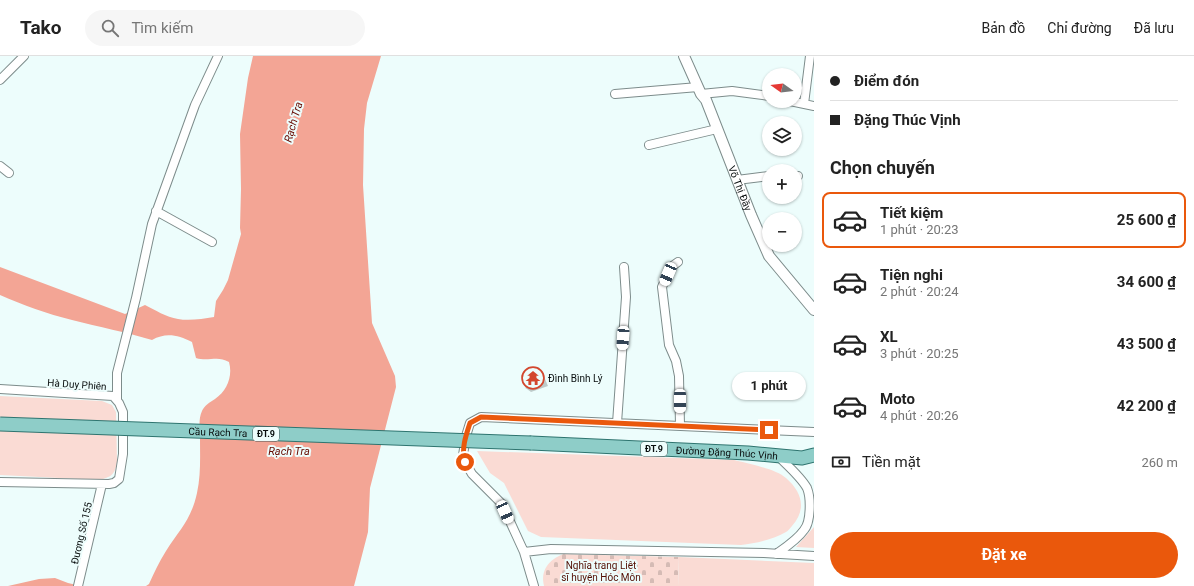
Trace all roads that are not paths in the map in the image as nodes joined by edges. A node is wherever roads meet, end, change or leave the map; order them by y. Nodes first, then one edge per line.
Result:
1 (24, 56) edge
2 (684, 56) edge
3 (810, 56) edge
4 (216, 57) edge
5 (0, 80) edge
6 (699, 91) junction
7 (615, 94) dead end
8 (762, 95) edge
9 (804, 104) joint
10 (814, 106) edge
11 (717, 129) junction
12 (649, 145) dead end
13 (0, 166) edge
14 (9, 173) dead end
15 (762, 177) edge
16 (737, 180) junction
17 (156, 211) junction
18 (212, 242) dead end
19 (678, 262) dead end
20 (624, 267) dead end
21 (814, 310) edge
22 (0, 389) edge
23 (116, 399) junction
24 (617, 423) junction
25 (0, 424) edge
26 (680, 426) junction
27 (814, 432) edge
28 (531, 443) joint
29 (778, 455) junction
30 (808, 457) edge
31 (814, 465) edge
32 (0, 482) edge
33 (102, 484) junction
34 (524, 552) junction
35 (776, 554) junction
36 (814, 556) edge
37 (78, 586) edge
38 (534, 586) edge

1 - 5 street
2 - 6 street, Võ Thị Đầy
3 - 9 street
4 - 17 street
6 - 7 street
6 - 8 street
6 - 11 street, Võ Thị Đầy
9 - 10 street
11 - 12 street
11 - 16 street, Võ Thị Đầy
13 - 14 street
15 - 16 street
16 - 21 street, Võ Thị Đầy
17 - 18 street
17 - 23 street
19 - 26 street
20 - 24 street
22 - 23 street, Hà Duy Phiên
23 - 33 street, Hà Duy Phiên
24 - 26 street
24 - 34 street
25 - 28 main road, Cầu Rạch Tra / ĐT.9, bridge
26 - 27 street
28 - 29 main road, Đường Đặng Thúc Vịnh / ĐT.9
29 - 30 main road, Đường Đặng Thúc Vịnh / ĐT.9
29 - 35 street
30 - 31 main road, Đường Đặng Thúc Vịnh / ĐT.9
32 - 33 street
33 - 37 street, Đương Số 155
34 - 35 street
34 - 38 street
35 - 36 street

